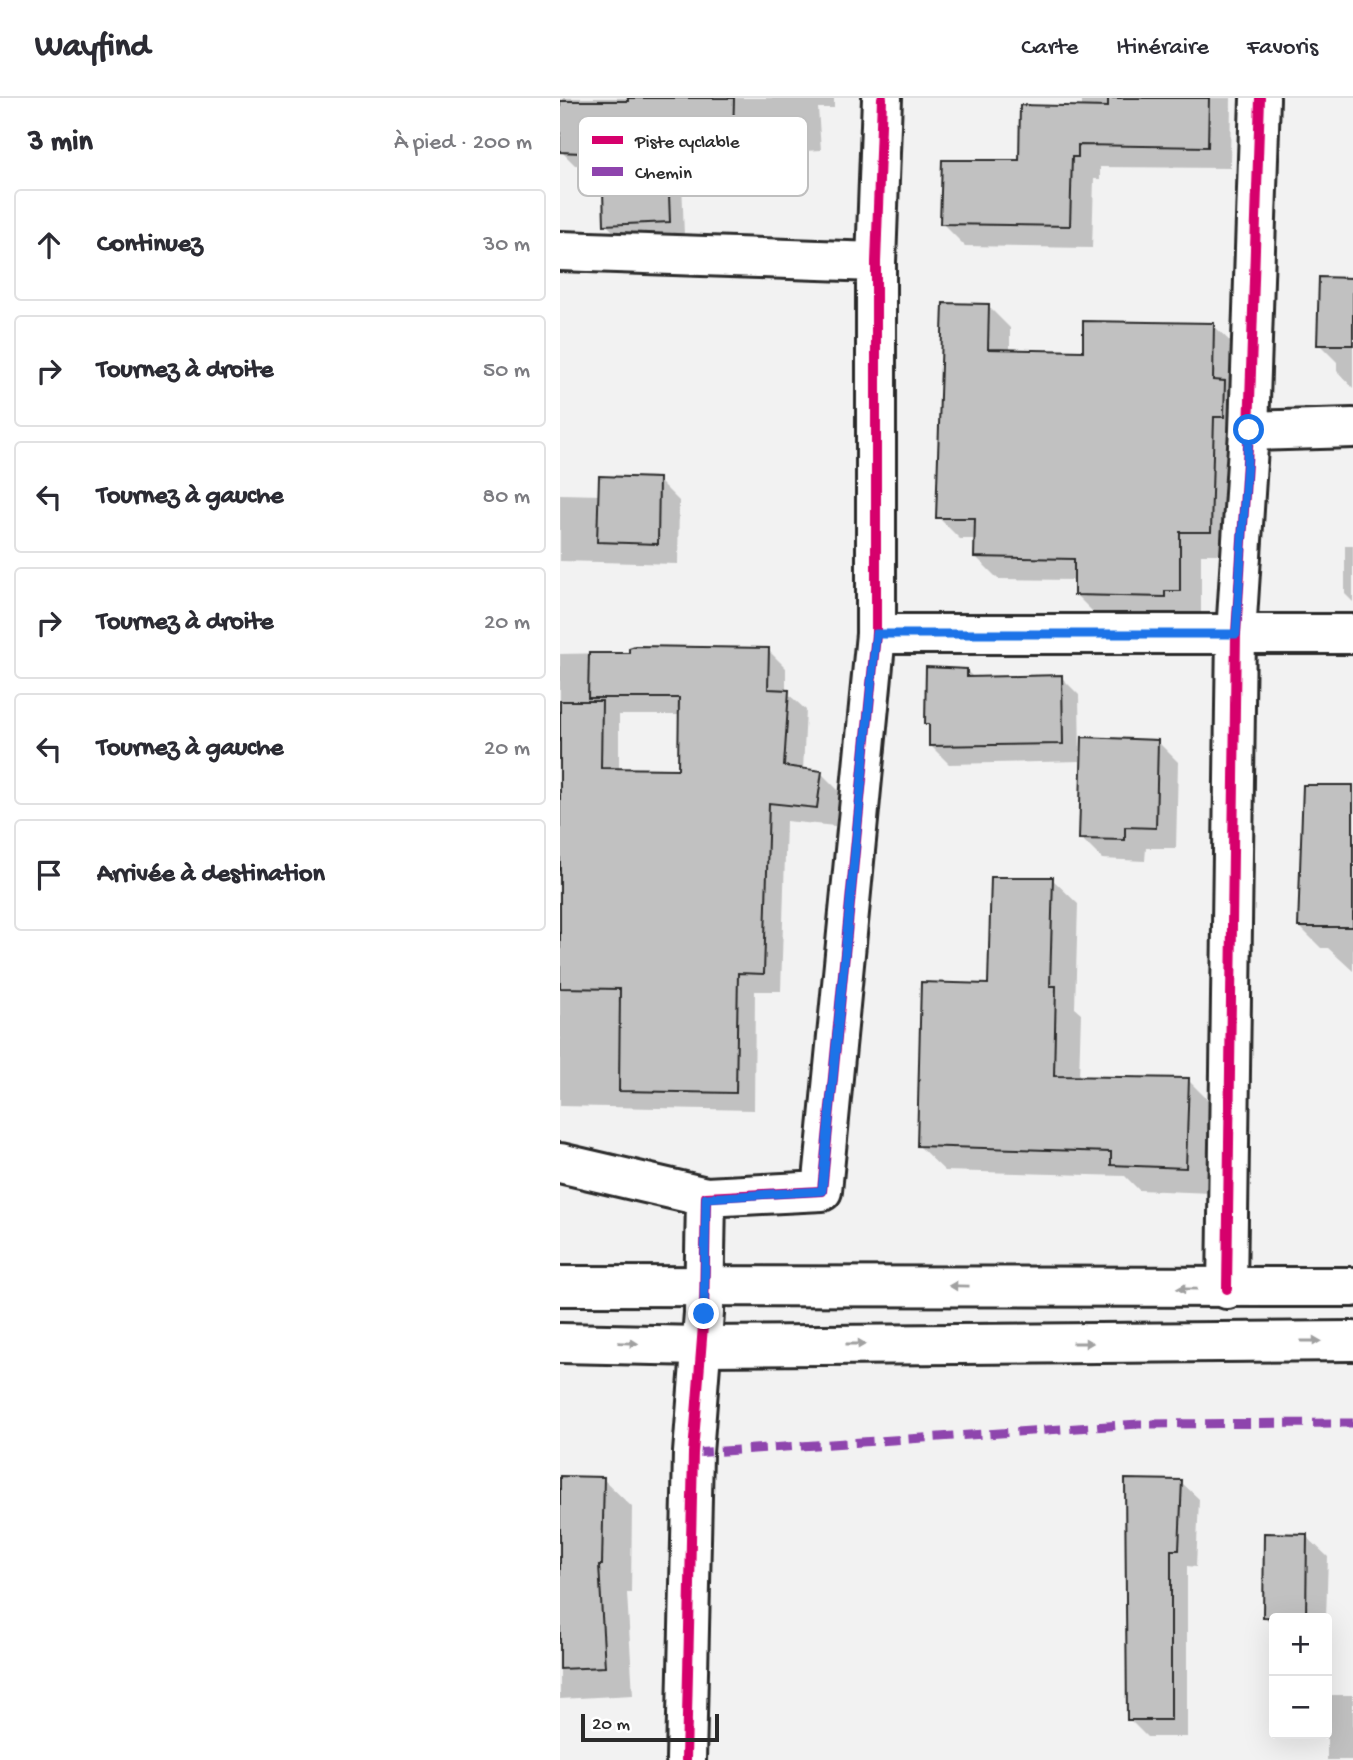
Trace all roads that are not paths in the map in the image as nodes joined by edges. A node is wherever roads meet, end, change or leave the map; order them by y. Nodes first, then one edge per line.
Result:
1 (882, 98) edge
2 (1260, 98) edge
3 (560, 251) edge
4 (876, 262) junction
5 (1353, 428) edge
6 (1249, 430) junction
7 (876, 634) junction
8 (1236, 634) junction
9 (1353, 634) edge
10 (560, 1163) edge
11 (706, 1198) junction
12 (702, 1284) junction
13 (560, 1286) edge
14 (1353, 1287) edge
15 (1227, 1289) junction
16 (1353, 1341) edge
17 (560, 1343) edge
18 (701, 1346) junction
19 (686, 1760) edge

1 - 4 main road
2 - 6 main road
3 - 4 main road
4 - 7 main road
5 - 6 main road
6 - 8 main road
7 - 8 main road
7 - 11 main road
8 - 9 main road
8 - 15 main road
10 - 11 main road
11 - 12 main road
12 - 13 main road
15 -> 12 main road
12 - 18 main road
14 - 15 main road
18 -> 16 main road
17 -> 18 main road
18 - 19 main road

